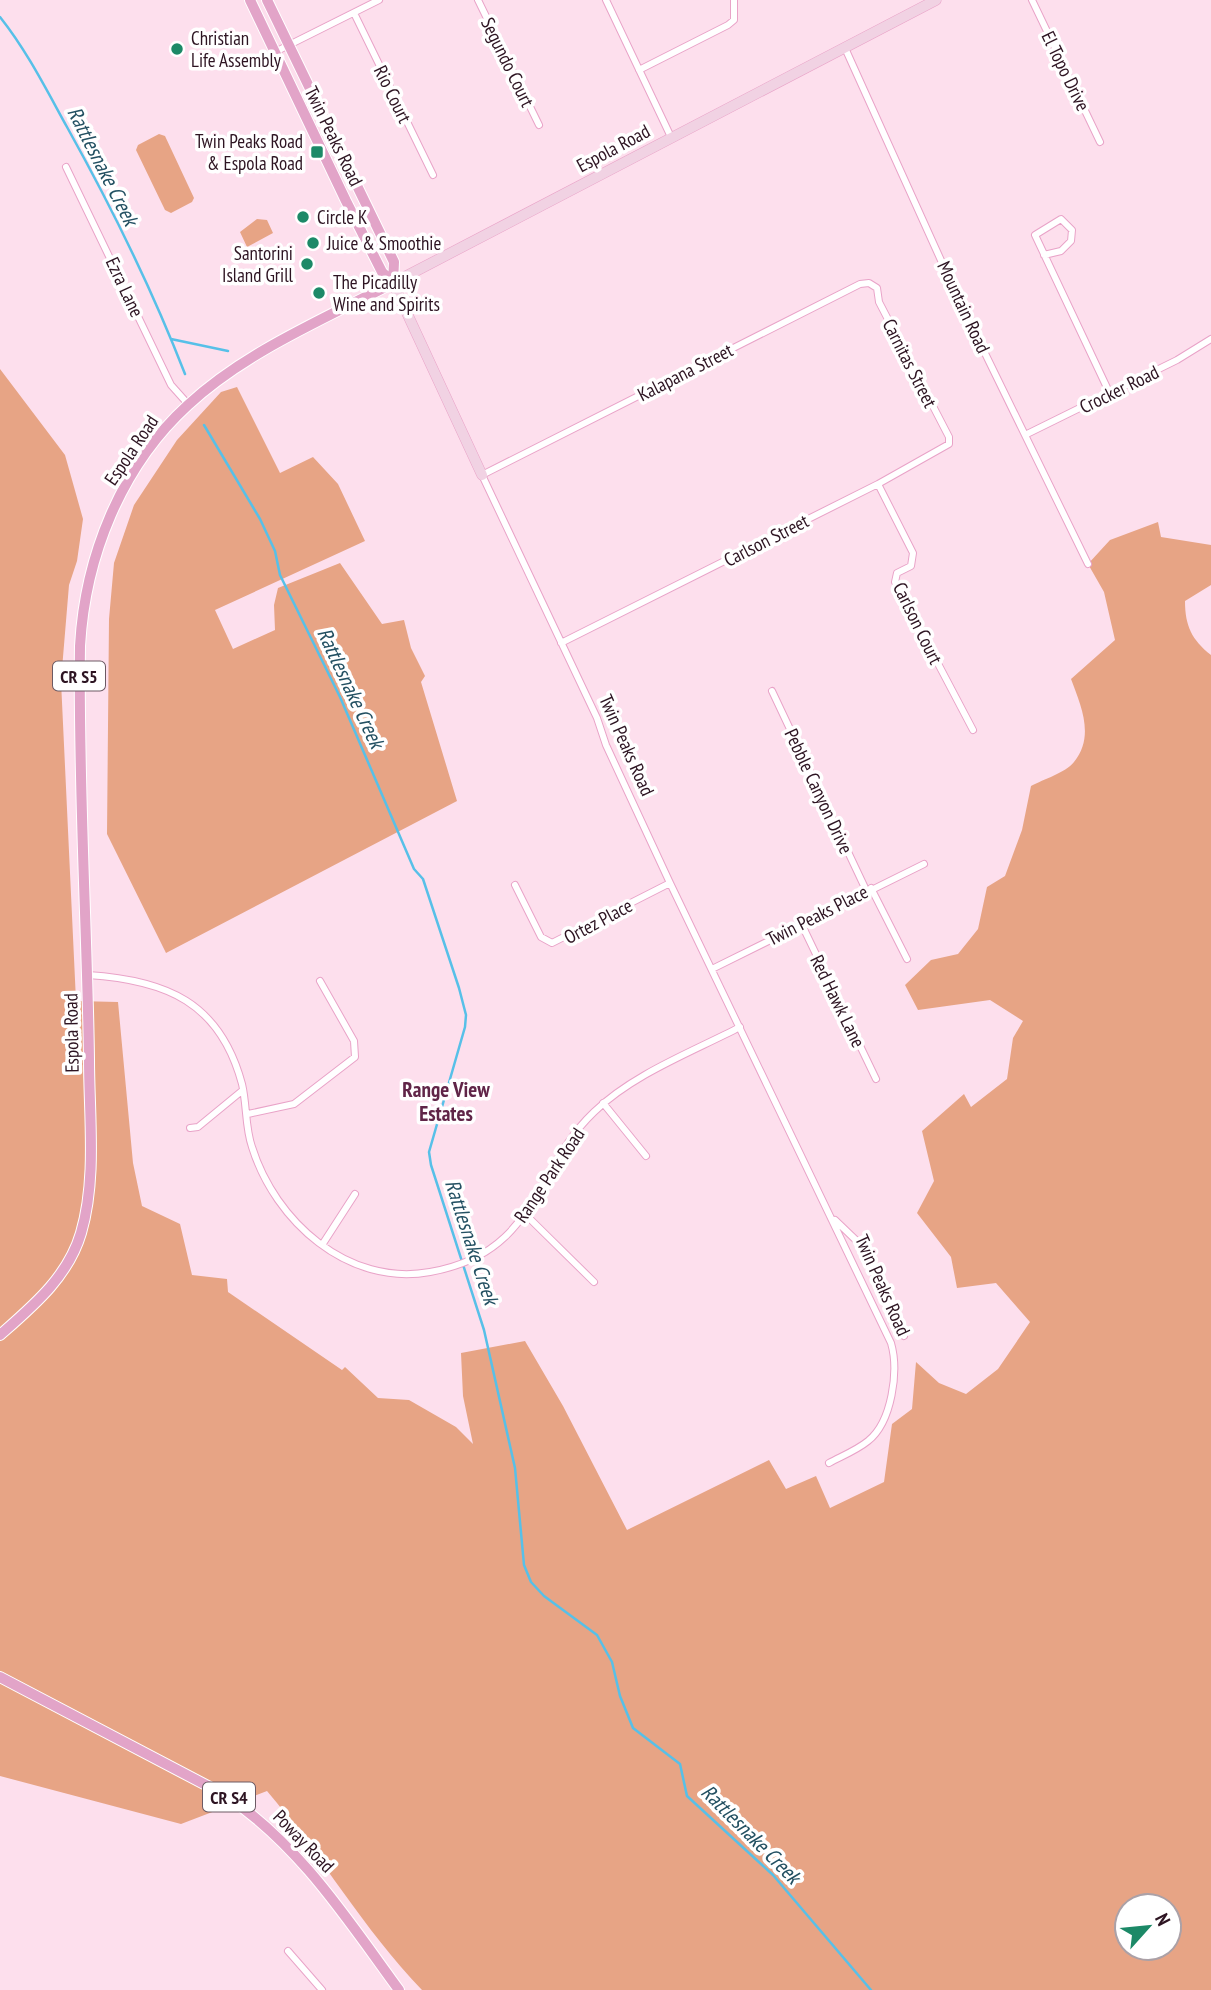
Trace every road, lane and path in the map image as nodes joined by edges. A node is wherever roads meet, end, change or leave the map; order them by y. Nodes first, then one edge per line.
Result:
1 (250, 0) edge
2 (267, 0) edge
3 (380, 0) edge
4 (478, 0) edge
5 (606, 0) edge
6 (734, 0) edge
7 (936, 0) edge
8 (1032, 0) edge
9 (354, 13) junction
10 (289, 46) junction
11 (845, 48) junction
12 (275, 52) junction
13 (639, 70) junction
14 (538, 125) dead end
15 (671, 137) junction
16 (1100, 142) dead end
17 (66, 167) dead end
18 (433, 175) dead end
19 (1044, 255) junction
20 (393, 283) junction
21 (879, 302) joint
22 (1211, 339) edge
23 (1110, 394) junction
24 (188, 404) junction
25 (941, 424) joint
26 (1025, 435) junction
27 (482, 475) junction
28 (878, 484) junction
29 (1088, 564) dead end
30 (561, 643) junction
31 (772, 691) dead end
32 (973, 730) dead end
33 (924, 864) dead end
34 (670, 883) junction
35 (515, 885) dead end
36 (869, 889) junction
37 (801, 923) junction
38 (907, 959) dead end
39 (712, 969) junction
40 (88, 975) junction
41 (320, 981) dead end
42 (740, 1027) junction
43 (876, 1079) dead end
44 (243, 1090) junction
45 (603, 1103) junction
46 (248, 1114) junction
47 (190, 1128) dead end
48 (646, 1156) dead end
49 (355, 1194) dead end
50 (526, 1215) junction
51 (833, 1219) junction
52 (322, 1245) junction
53 (594, 1282) dead end
54 (0, 1335) edge
55 (904, 1336) dead end
56 (829, 1463) dead end
57 (0, 1678) edge
58 (288, 1951) dead end
59 (322, 1990) edge
60 (399, 1990) edge

1 - 12 main road, Twin Peaks Road
2 - 10 main road, Twin Peaks Road
3 - 9 street
4 - 14 street, Segundo Court
5 - 13 street
6 - 13 street
7 - 11 main road, Espola Road / CR S5
8 - 16 street, El Topo Drive
9 - 10 street
9 - 18 street, Rio Court
10 - 12 street
10 - 20 main road, Twin Peaks Road
11 - 15 main road, Espola Road / CR S5
11 - 26 street, Mountain Road
12 - 20 main road, Twin Peaks Road
13 - 15 street
15 - 20 main road, Espola Road / CR S5
17 - 24 street, Ezra Lane
19 - 19 street
19 - 23 street
20 - 24 main road, Espola Road / CR S5
20 - 27 main road, Twin Peaks Road
21 - 25 street, Carnitas Street
21 - 27 street, Kalapana Street
22 - 23 street, Crocker Road
23 - 26 street, Crocker Road
24 - 40 main road, Espola Road / CR S5
25 - 28 street, Carlson Street
26 - 29 street, Mountain Road
27 - 30 street, Twin Peaks Road
28 - 30 street, Carlson Street
28 - 32 street, Carlson Court
30 - 34 street, Twin Peaks Road
31 - 36 street, Pebble Canyon Drive
33 - 36 street, Twin Peaks Place
34 - 35 street, Ortez Place
34 - 39 street, Twin Peaks Road
36 - 37 street, Twin Peaks Place
36 - 38 street, Pebble Canyon Drive
37 - 39 street, Twin Peaks Place
37 - 43 street, Red Hawk Lane
39 - 42 street, Twin Peaks Road
40 - 44 street, Range Park Road
40 - 54 main road, Espola Road / CR S5
41 - 46 street
42 - 45 street, Range Park Road
42 - 51 street, Twin Peaks Road
44 - 46 street, Range Park Road
44 - 47 street
45 - 48 street
45 - 50 street, Range Park Road
46 - 52 street, Range Park Road
49 - 52 street
50 - 52 street, Range Park Road
50 - 53 street
51 - 55 street, Twin Peaks Road
51 - 56 street, Twin Peaks Road
57 - 60 main road, Poway Road / CR S4
58 - 59 street

